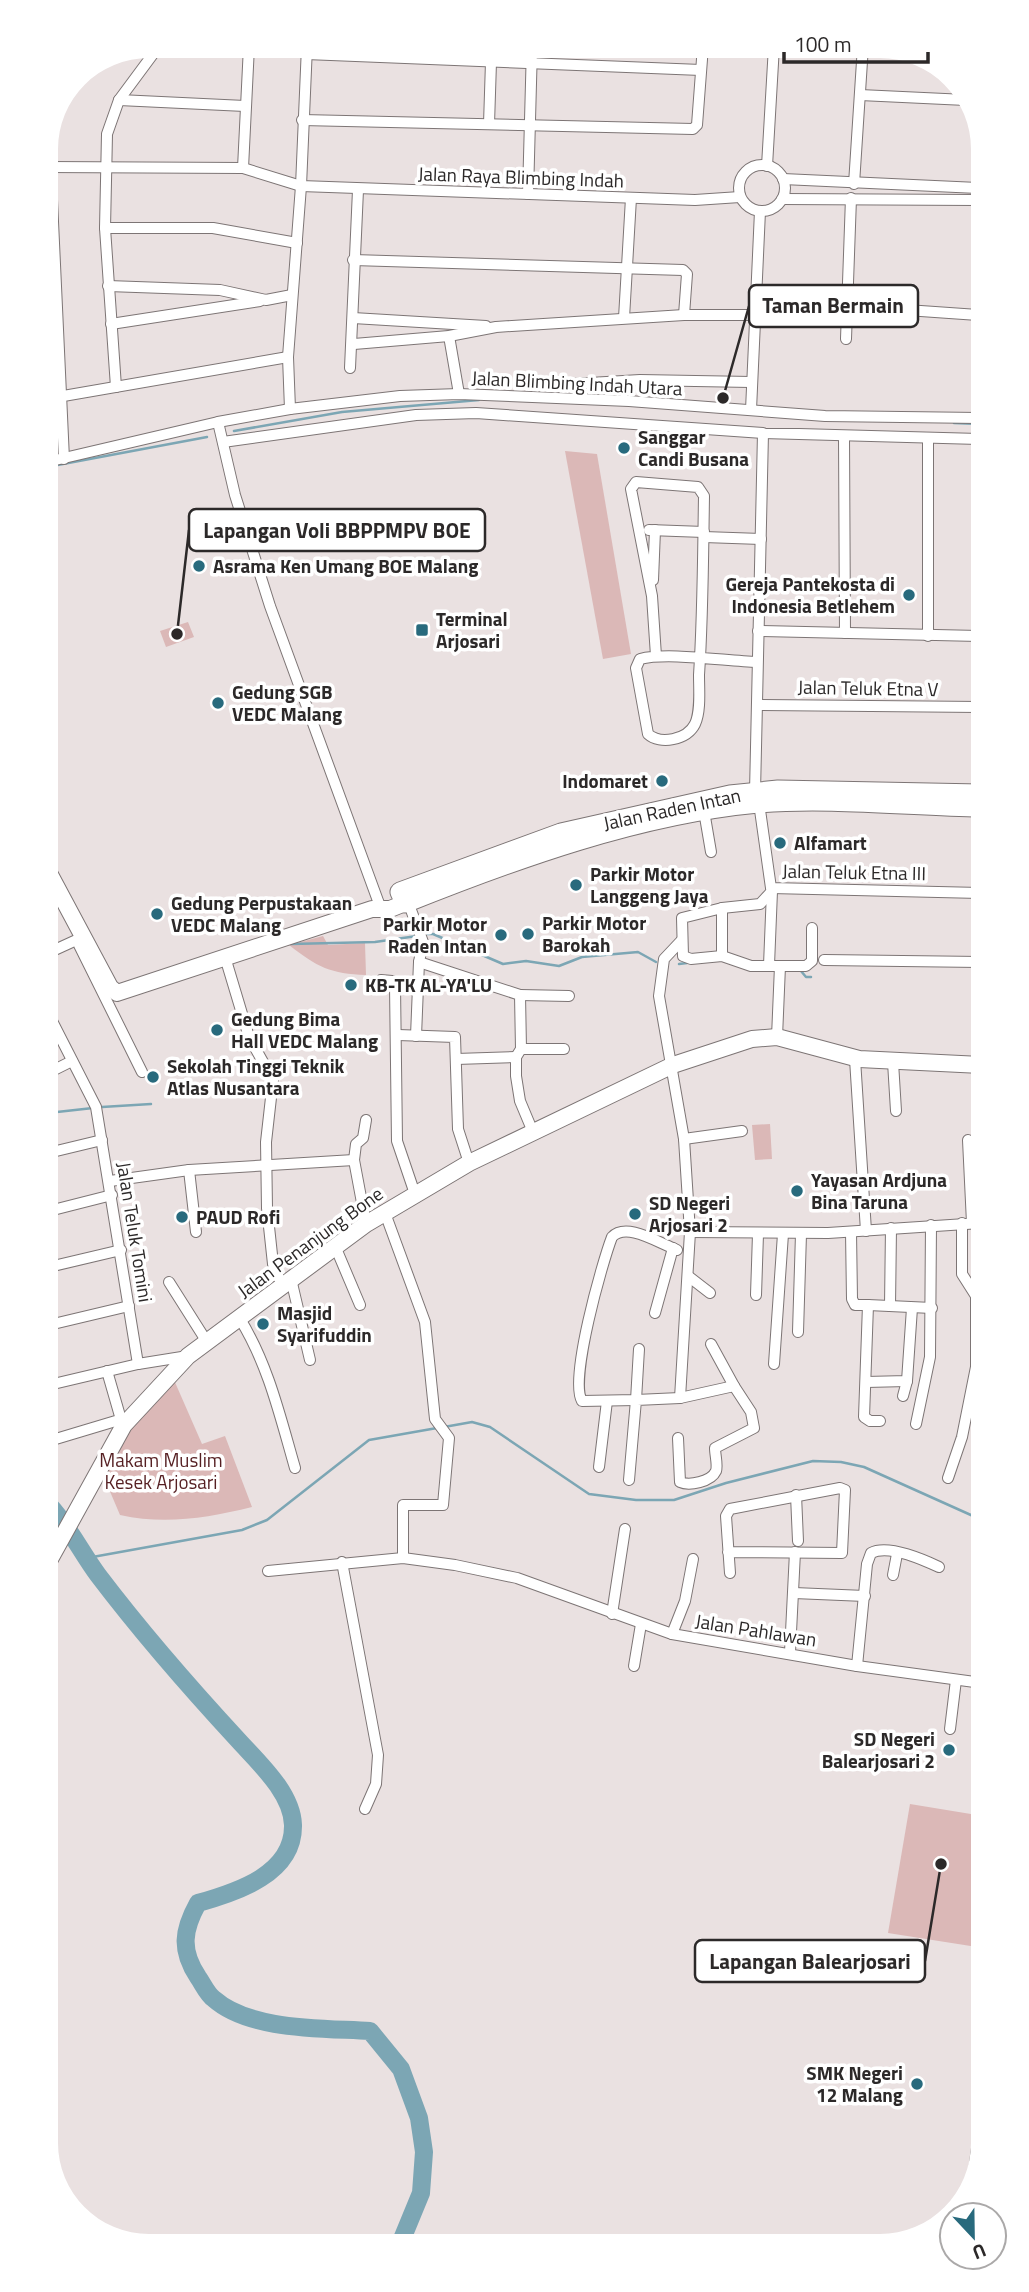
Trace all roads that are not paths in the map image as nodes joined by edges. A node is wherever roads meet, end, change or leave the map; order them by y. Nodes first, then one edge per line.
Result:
1 (149, 58) edge
2 (248, 58) edge
3 (306, 58) edge
4 (429, 58) edge
5 (530, 58) edge
6 (702, 58) edge
7 (773, 58) edge
8 (862, 58) edge
9 (491, 62) junction
10 (530, 64) junction
11 (701, 70) junction
12 (860, 95) junction
13 (119, 100) junction
14 (956, 100) edge
15 (245, 106) junction
16 (302, 120) junction
17 (489, 124) junction
18 (529, 126) junction
19 (106, 166) junction
20 (767, 166) junction
21 (58, 167) edge
22 (243, 168) junction
23 (783, 179) junction
24 (854, 184) junction
25 (301, 186) junction
26 (971, 188) edge
27 (358, 190) junction
28 (528, 194) junction
29 (740, 197) junction
30 (631, 198) junction
31 (851, 198) junction
32 (782, 199) junction
33 (971, 200) edge
34 (760, 212) junction
35 (105, 228) junction
36 (297, 243) junction
37 (353, 260) junction
38 (628, 267) junction
39 (108, 286) junction
40 (292, 295) junction
41 (266, 300) junction
42 (849, 306) junction
43 (684, 314) junction
44 (755, 315) junction
45 (971, 315) edge
46 (353, 318) junction
47 (624, 318) junction
48 (111, 324) junction
49 (496, 327) junction
50 (449, 336) junction
51 (846, 339) dead end
52 (354, 344) junction
53 (288, 357) junction
54 (350, 368) dead end
55 (58, 378) edge
56 (751, 382) junction
57 (573, 384) dead end
58 (116, 387) junction
59 (458, 394) junction
60 (58, 396) edge
61 (61, 396) junction
62 (290, 409) junction
63 (751, 411) junction
64 (971, 418) edge
65 (218, 422) junction
66 (763, 433) junction
67 (845, 436) junction
68 (928, 438) junction
69 (971, 439) edge
70 (223, 442) junction
71 (64, 459) junction
72 (58, 460) edge
73 (639, 529) junction
74 (655, 530) junction
75 (704, 535) junction
76 (761, 539) junction
77 (652, 596) junction
78 (758, 631) junction
79 (845, 634) junction
80 (928, 636) junction
81 (971, 636) edge
82 (656, 656) junction
83 (700, 660) junction
84 (757, 662) junction
85 (757, 705) junction
86 (971, 706) edge
87 (971, 794) edge
88 (757, 797) junction
89 (971, 807) edge
90 (704, 811) junction
91 (542, 846) junction
92 (711, 852) dead end
93 (771, 889) junction
94 (58, 892) edge
95 (971, 893) edge
96 (404, 899) junction
97 (377, 907) junction
98 (722, 908) junction
99 (812, 928) dead end
100 (80, 938) junction
101 (681, 942) junction
102 (58, 948) edge
103 (722, 956) junction
104 (225, 957) junction
105 (824, 960) dead end
106 (419, 962) junction
107 (971, 962) edge
108 (777, 967) junction
109 (381, 980) dead end
110 (520, 995) junction
111 (569, 996) dead end
112 (58, 1034) edge
113 (398, 1035) junction
114 (416, 1036) junction
115 (777, 1037) junction
116 (564, 1049) dead end
117 (519, 1053) junction
118 (456, 1059) junction
119 (855, 1059) junction
120 (72, 1061) junction
121 (893, 1062) junction
122 (673, 1065) junction
123 (971, 1065) edge
124 (58, 1068) edge
125 (142, 1072) dead end
126 (896, 1111) dead end
127 (366, 1120) dead end
128 (741, 1130) dead end
129 (533, 1132) junction
130 (684, 1139) junction
131 (102, 1140) junction
132 (968, 1140) dead end
133 (58, 1151) edge
134 (354, 1160) junction
135 (469, 1163) junction
136 (266, 1165) junction
137 (189, 1170) junction
138 (110, 1181) junction
139 (415, 1194) junction
140 (112, 1195) junction
141 (971, 1202) edge
142 (58, 1208) edge
143 (385, 1213) junction
144 (971, 1223) edge
145 (366, 1224) junction
146 (931, 1225) junction
147 (891, 1228) junction
148 (971, 1228) edge
149 (866, 1230) junction
150 (196, 1232) dead end
151 (690, 1232) junction
152 (851, 1232) junction
153 (758, 1234) junction
154 (783, 1234) junction
155 (802, 1234) junction
156 (335, 1246) junction
157 (673, 1248) junction
158 (121, 1250) junction
159 (690, 1253) junction
160 (58, 1265) edge
161 (688, 1276) junction
162 (169, 1282) dead end
163 (287, 1282) junction
164 (971, 1289) edge
165 (710, 1293) dead end
166 (756, 1295) dead end
167 (360, 1305) dead end
168 (868, 1305) junction
169 (129, 1306) junction
170 (890, 1306) junction
171 (912, 1308) junction
172 (932, 1308) junction
173 (654, 1313) dead end
174 (240, 1319) junction
175 (58, 1323) edge
176 (798, 1332) dead end
177 (207, 1342) junction
178 (711, 1344) dead end
179 (639, 1349) dead end
180 (188, 1356) junction
181 (310, 1360) dead end
182 (138, 1364) junction
183 (774, 1364) dead end
184 (107, 1371) junction
185 (906, 1381) junction
186 (866, 1382) junction
187 (58, 1383) edge
188 (734, 1386) junction
189 (971, 1392) edge
190 (903, 1396) dead end
191 (680, 1398) junction
192 (636, 1400) junction
193 (607, 1401) junction
194 (880, 1421) dead end
195 (121, 1422) junction
196 (916, 1424) dead end
197 (678, 1438) dead end
198 (58, 1439) edge
199 (599, 1466) dead end
200 (295, 1468) dead end
201 (948, 1479) dead end
202 (629, 1480) dead end
203 (796, 1495) junction
204 (625, 1529) dead end
205 (798, 1541) dead end
206 (58, 1546) edge
207 (728, 1552) junction
208 (795, 1552) junction
209 (897, 1554) junction
210 (403, 1558) junction
211 (692, 1559) dead end
212 (342, 1562) junction
213 (939, 1567) dead end
214 (268, 1571) dead end
215 (730, 1573) dead end
216 (893, 1574) dead end
217 (794, 1593) junction
218 (865, 1597) junction
219 (612, 1614) junction
220 (641, 1624) junction
221 (673, 1634) junction
222 (790, 1652) junction
223 (634, 1666) dead end
224 (857, 1666) junction
225 (956, 1680) junction
226 (971, 1682) edge
227 (950, 1729) dead end
228 (365, 1809) dead end

1 - 13 street
2 - 15 street
3 - 16 street
4 - 9 street
5 - 10 street
6 - 11 street
7 - 20 street
8 - 12 street
9 - 10 street
9 - 17 street
10 - 11 street
10 - 18 street
11 - 18 street
12 - 14 street
12 - 24 street
13 - 15 street
13 - 19 street
15 - 22 street
16 - 17 street
16 - 25 street
17 - 18 street
18 - 28 street
19 - 21 street, Jalan Raya Blimbing Indah
19 - 22 street, Jalan Raya Blimbing Indah
19 - 35 street
20 - 23 street
20 - 29 street
22 - 25 street, Jalan Raya Blimbing Indah
23 - 24 street
23 - 32 street
24 - 26 street
25 - 27 street, Jalan Raya Blimbing Indah
25 - 36 street
27 - 28 street, Jalan Raya Blimbing Indah
27 - 37 street
28 - 30 street, Jalan Raya Blimbing Indah
29 - 30 street, Jalan Raya Blimbing Indah
29 - 34 street
30 - 38 street
31 - 32 street
31 - 33 street
31 - 42 street
32 - 34 street
34 - 44 street
35 - 36 street
35 - 39 street
36 - 40 street
37 - 38 street
37 - 46 street
38 - 43 street
38 - 47 street
39 - 41 street
39 - 48 street
40 - 41 street
40 - 53 street
41 - 48 street
42 - 45 street
42 - 51 street
43 - 44 street
43 - 47 street
44 - 56 street
46 - 49 street
46 - 52 street
47 - 49 street
48 - 58 street
49 - 50 street
50 - 52 street
50 - 59 street
52 - 54 street
53 - 58 street
53 - 62 street
55 - 61 street
56 - 57 street
56 - 63 street
58 - 61 street
59 - 62 street, Jalan Blimbing Indah Utara
59 - 63 street, Jalan Blimbing Indah Utara
60 - 61 street
61 - 71 street
62 - 65 street, Jalan Blimbing Indah Utara
63 - 64 street, Jalan Blimbing Indah Utara
65 - 70 street
65 - 71 street, Jalan Blimbing Indah Utara
66 - 67 street, Jalan Blimbing Indah Utara
66 - 70 street, Jalan Blimbing Indah Utara
66 - 76 street, Jalan Teluk Etna III
67 - 68 street, Jalan Blimbing Indah Utara
67 - 79 street
68 - 69 street, Jalan Blimbing Indah Utara
68 - 80 street
70 - 97 street
71 - 72 street, Jalan Blimbing Indah Utara
73 - 74 street
73 - 75 street
73 - 77 street
74 - 75 street
74 - 77 street
75 - 76 street
75 - 83 street
76 - 78 street, Jalan Teluk Etna III
77 - 82 street
78 - 79 street
78 - 84 street, Jalan Teluk Etna III
79 - 80 street
80 - 81 street
82 - 83 street
82 - 83 street
83 - 84 street
84 - 85 street, Jalan Teluk Etna III
85 - 86 street, Jalan Teluk Etna V
85 - 88 street, Jalan Teluk Etna III
87 - 88 highway, Jalan Raden Intan
88 - 89 highway, Jalan Raden Intan
88 - 90 highway, Jalan Raden Intan
88 - 91 highway, Jalan Raden Intan
88 - 93 street, Jalan Teluk Etna III
90 - 91 highway, Jalan Raden Intan
90 - 92 street
91 - 96 highway, Jalan Raden Intan
93 - 95 street, Jalan Teluk Etna III
93 - 98 street
93 - 108 street
94 - 100 street
96 - 97 street, Jalan Raden Intan
96 - 106 street
97 - 104 street, Jalan Raden Intan
98 - 101 street
98 - 103 street
99 - 108 street
100 - 102 street
100 - 104 street, Jalan Raden Intan
100 - 125 street
101 - 103 street
101 - 122 street
103 - 108 street
104 - 136 street
105 - 107 street
106 - 110 street
106 - 114 street
108 - 115 street
109 - 113 street
110 - 111 street
110 - 117 street
112 - 120 street, Jalan Teluk Tomini
113 - 114 street
113 - 139 street
114 - 118 street
115 - 119 street
115 - 122 street, Jalan Penanjung Bone
116 - 117 street
117 - 118 street
117 - 129 street
118 - 135 street
119 - 121 street
119 - 149 street
120 - 124 street
120 - 131 street, Jalan Teluk Tomini
121 - 123 street
121 - 126 street
122 - 129 street, Jalan Penanjung Bone
122 - 130 street
127 - 134 street
128 - 130 street
129 - 135 street, Jalan Penanjung Bone
130 - 151 street
131 - 133 street
131 - 138 street, Jalan Teluk Tomini
132 - 141 street
134 - 136 street
134 - 145 street
135 - 139 street, Jalan Penanjung Bone
136 - 137 street
136 - 163 street
137 - 138 street
137 - 150 street
138 - 140 street, Jalan Teluk Tomini
139 - 143 street, Jalan Penanjung Bone
140 - 142 street
140 - 158 street, Jalan Teluk Tomini
143 - 145 street, Jalan Penanjung Bone
143 - 210 street
144 - 146 street
145 - 156 street, Jalan Penanjung Bone
146 - 147 street
146 - 172 street
147 - 149 street
147 - 170 street
148 - 164 street
149 - 152 street
151 - 153 street
151 - 159 street
152 - 155 street
152 - 168 street
153 - 154 street
153 - 166 street
154 - 155 street
154 - 183 street
155 - 176 street
156 - 163 street, Jalan Penanjung Bone
156 - 167 street
157 - 159 street
157 - 173 street
157 - 193 street
158 - 160 street
158 - 169 street, Jalan Teluk Tomini
159 - 161 street
161 - 165 street
161 - 191 street
162 - 177 street
163 - 174 street, Jalan Penanjung Bone
163 - 181 street
168 - 170 street
168 - 186 street
169 - 175 street
169 - 182 street, Jalan Teluk Tomini
170 - 171 street
171 - 172 street
171 - 185 street
172 - 196 street
174 - 177 street, Jalan Penanjung Bone
174 - 200 street
177 - 180 street, Jalan Penanjung Bone
178 - 188 street
179 - 192 street
180 - 182 street
180 - 195 street, Jalan Penanjung Bone
182 - 184 street
184 - 187 street
184 - 195 street
185 - 186 street
185 - 190 street
186 - 194 street
188 - 191 street
188 - 197 street
189 - 201 street
191 - 192 street
192 - 193 street
192 - 202 street
193 - 199 street
195 - 198 street
195 - 206 street, Jalan Penanjung Bone
203 - 205 street
203 - 207 street
203 - 208 street
204 - 219 street
207 - 208 street
207 - 215 street
208 - 217 street
209 - 213 street
209 - 216 street
209 - 218 street
210 - 212 street, Jalan Pahlawan
210 - 219 street, Jalan Pahlawan
211 - 221 street
212 - 214 street, Jalan Pahlawan
212 - 228 street
217 - 218 street
217 - 222 street
218 - 224 street
219 - 220 street, Jalan Pahlawan
220 - 221 street, Jalan Pahlawan
220 - 223 street
221 - 222 street, Jalan Pahlawan
222 - 224 street, Jalan Pahlawan
224 - 225 street, Jalan Pahlawan
225 - 226 street, Jalan Pahlawan
225 - 227 street

